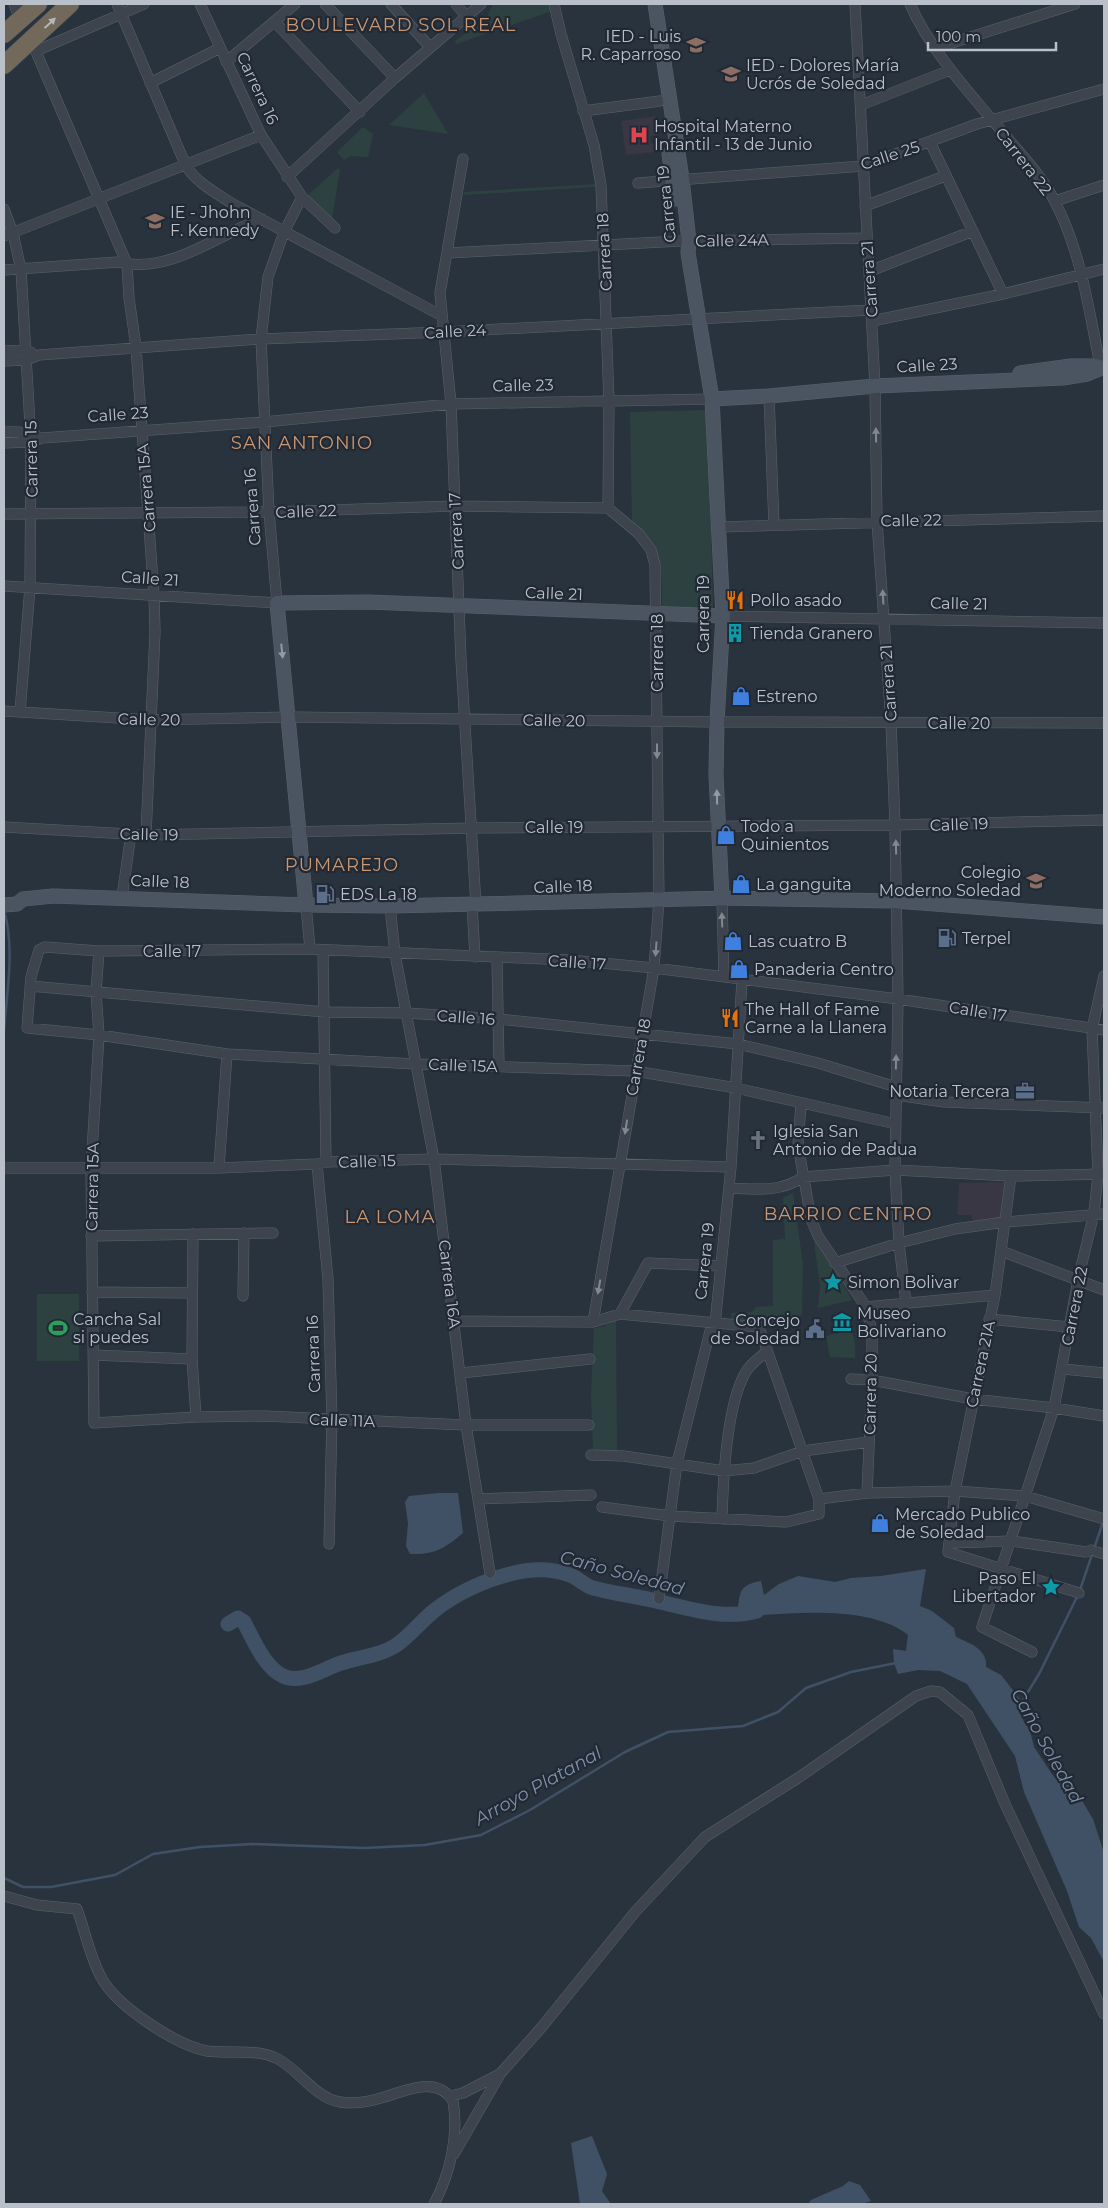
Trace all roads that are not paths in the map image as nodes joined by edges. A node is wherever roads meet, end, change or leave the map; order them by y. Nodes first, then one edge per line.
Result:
1 (38, 4) edge
2 (70, 4) edge
3 (116, 4) edge
4 (144, 4) edge
5 (200, 4) edge
6 (295, 4) edge
7 (325, 4) edge
8 (391, 4) edge
9 (456, 4) edge
10 (481, 4) edge
11 (554, 4) edge
12 (646, 4) edge
13 (655, 4) edge
14 (855, 4) edge
15 (910, 4) edge
16 (1075, 4) edge
17 (17, 12) edge
18 (121, 14) junction
19 (466, 16) junction
20 (275, 22) junction
21 (4, 34) edge
22 (34, 46) junction
23 (430, 47) junction
24 (220, 48) junction
25 (936, 48) junction
26 (226, 62) junction
27 (4, 65) edge
28 (950, 70) junction
29 (394, 78) junction
30 (150, 83) junction
31 (1104, 89) edge
32 (660, 101) junction
33 (861, 105) junction
34 (584, 111) junction
35 (360, 112) junction
36 (993, 120) junction
37 (261, 136) junction
38 (930, 142) junction
39 (463, 159) dead end
40 (186, 166) junction
41 (863, 166) junction
42 (945, 176) junction
43 (287, 177) junction
44 (677, 179) junction
45 (638, 183) dead end
46 (1104, 186) edge
47 (302, 198) junction
48 (100, 200) junction
49 (1055, 201) junction
50 (865, 206) junction
51 (4, 209) edge
52 (262, 219) junction
53 (335, 228) dead end
54 (973, 231) junction
55 (284, 232) junction
56 (8, 234) edge
57 (866, 238) junction
58 (603, 244) junction
59 (686, 245) junction
60 (448, 252) junction
61 (126, 264) junction
62 (1104, 269) edge
63 (4, 270) edge
64 (21, 270) junction
65 (870, 271) junction
66 (1082, 274) junction
67 (1003, 294) junction
68 (872, 315) junction
69 (442, 316) junction
70 (700, 319) junction
71 (607, 323) junction
72 (444, 332) junction
73 (261, 339) junction
74 (136, 347) junction
75 (4, 351) edge
76 (27, 355) junction
77 (4, 361) edge
78 (1102, 367) edge
79 (875, 386) junction
80 (769, 396) junction
81 (712, 399) junction
82 (609, 401) junction
83 (451, 404) junction
84 (264, 422) junction
85 (141, 430) junction
86 (4, 432) edge
87 (31, 437) junction
88 (4, 443) edge
89 (454, 506) junction
90 (608, 508) junction
91 (148, 512) junction
92 (269, 512) junction
93 (4, 514) edge
94 (32, 515) junction
95 (1104, 516) edge
96 (877, 521) junction
97 (774, 525) junction
98 (718, 527) junction
99 (4, 586) edge
100 (30, 586) junction
101 (154, 596) junction
102 (276, 603) junction
103 (459, 606) junction
104 (657, 614) junction
105 (723, 616) junction
106 (884, 618) junction
107 (1104, 623) edge
108 (4, 711) edge
109 (20, 712) junction
110 (288, 717) junction
111 (465, 718) junction
112 (150, 720) junction
113 (657, 721) junction
114 (717, 722) junction
115 (891, 723) junction
116 (1104, 723) edge
117 (1104, 820) edge
118 (895, 825) junction
119 (657, 826) junction
120 (4, 827) edge
121 (472, 828) junction
122 (718, 828) junction
123 (300, 830) junction
124 (131, 834) junction
125 (146, 835) junction
126 (122, 897) junction
127 (722, 898) junction
128 (13, 900) edge
129 (659, 900) junction
130 (896, 902) junction
131 (306, 905) junction
132 (474, 905) junction
133 (390, 906) junction
134 (1104, 917) edge
135 (310, 950) junction
136 (99, 951) junction
137 (323, 951) junction
138 (395, 954) junction
139 (475, 957) junction
140 (497, 958) junction
141 (654, 968) junction
142 (1104, 976) edge
143 (724, 977) junction
144 (742, 980) junction
145 (30, 986) junction
146 (96, 992) junction
147 (898, 999) junction
148 (325, 1012) junction
149 (407, 1013) junction
150 (499, 1020) junction
151 (1092, 1028) junction
152 (1104, 1030) edge
153 (99, 1035) junction
154 (641, 1035) junction
155 (738, 1044) junction
156 (227, 1054) junction
157 (326, 1059) junction
158 (416, 1064) junction
159 (499, 1066) junction
160 (635, 1071) junction
161 (736, 1088) junction
162 (896, 1091) junction
163 (801, 1104) junction
164 (1099, 1108) edge
165 (896, 1124) junction
166 (434, 1159) junction
167 (321, 1163) junction
168 (620, 1164) junction
169 (731, 1167) junction
170 (4, 1168) edge
171 (219, 1168) junction
172 (91, 1169) junction
173 (895, 1170) junction
174 (1101, 1174) edge
175 (1011, 1176) junction
176 (803, 1177) junction
177 (729, 1188) junction
178 (1099, 1214) edge
179 (1005, 1222) junction
180 (244, 1233) junction
181 (273, 1233) dead end
182 (193, 1234) junction
183 (91, 1236) junction
184 (899, 1243) junction
185 (1001, 1251) junction
186 (835, 1263) junction
187 (721, 1266) junction
188 (1078, 1280) junction
189 (1104, 1290) edge
190 (92, 1292) junction
191 (191, 1293) junction
192 (995, 1295) junction
193 (243, 1296) dead end
194 (906, 1303) junction
195 (866, 1307) junction
196 (620, 1314) junction
197 (989, 1319) junction
198 (455, 1321) junction
199 (593, 1322) junction
200 (715, 1324) junction
201 (1070, 1327) junction
202 (767, 1351) junction
203 (93, 1355) junction
204 (192, 1359) junction
205 (590, 1359) dead end
206 (1063, 1370) junction
207 (461, 1373) junction
208 (1104, 1373) edge
209 (851, 1379) dead end
210 (872, 1380) junction
211 (973, 1399) junction
212 (1054, 1408) junction
213 (1104, 1416) edge
214 (196, 1418) junction
215 (332, 1419) junction
216 (94, 1423) joint
217 (466, 1425) junction
218 (589, 1425) dead end
219 (869, 1442) junction
220 (804, 1450) junction
221 (591, 1455) dead end
222 (677, 1463) junction
223 (724, 1470) junction
224 (955, 1491) junction
225 (867, 1493) junction
226 (591, 1495) dead end
227 (1025, 1496) junction
228 (478, 1499) junction
229 (820, 1499) junction
230 (602, 1507) dead end
231 (670, 1516) junction
232 (722, 1519) junction
233 (1104, 1520) edge
234 (1012, 1541) junction
235 (329, 1544) dead end
236 (949, 1547) junction
237 (1097, 1552) edge
238 (1002, 1568) junction
239 (490, 1573) dead end
240 (1079, 1593) dead end
241 (658, 1598) dead end
242 (1032, 1652) dead end
243 (4, 1896) edge
244 (1104, 2014) edge
245 (500, 2074) junction
246 (450, 2096) junction
247 (452, 2157) junction
248 (434, 2204) edge

1 - 17 highway
22 -> 2 highway
3 - 18 street
4 - 18 street
5 - 24 street, Carrera 16
6 - 20 street
7 - 29 street
8 - 23 street
9 - 19 street
10 - 19 street
11 - 34 street, Carrera 18
12 - 32 street, Carrera 19
13 - 44 street, Carrera 19
14 - 33 street, Carrera 21
15 - 25 street, Carrera 22
16 - 25 street
17 - 21 highway
18 - 22 street
18 - 30 street
19 - 23 street
20 - 26 street
20 - 35 street
22 - 27 highway
22 - 48 street, Carrera 15A
23 - 29 street
24 - 26 street, Carrera 16
24 - 30 street
25 - 28 street, Carrera 22
26 - 37 street, Carrera 16
28 - 33 street
28 - 36 street, Carrera 22
29 - 35 street
30 - 40 street
31 - 36 street, Calle 25
32 - 34 street
32 - 44 street, Carrera 19
33 - 41 street, Carrera 21
34 - 58 street, Carrera 18
35 - 43 street
36 - 38 street, Calle 25
36 - 49 street, Carrera 22
37 - 40 street
37 - 43 street, Carrera 16
38 - 41 street, Calle 25
38 - 42 street
39 - 60 street, Carrera 17
40 - 48 street
40 - 52 street
41 - 44 street, Calle 25
41 - 50 street, Carrera 21
42 - 50 street
42 - 54 street
43 - 47 street, Carrera 16
44 - 45 street, Calle 25
44 - 59 street, Carrera 19
46 - 49 street
47 - 53 street
47 - 55 street, Carrera 16
48 - 56 street
48 - 61 street, Carrera 15A
49 - 66 street, Carrera 22
50 - 57 street, Carrera 21
51 - 56 street, Carrera 15
52 - 55 street
52 - 61 street
54 - 65 street
54 - 67 street
55 - 69 street
55 - 73 street, Carrera 16
56 - 64 street, Carrera 15
57 - 59 street, Calle 24A
57 - 65 street, Carrera 21
58 - 59 street, Calle 24A
58 - 60 street, Calle 24A
58 - 71 street, Carrera 18
59 - 70 street, Carrera 19
60 - 69 street, Carrera 17
61 - 64 street
61 - 74 street, Carrera 15A
62 - 66 street, Calle 24
63 - 64 street
64 - 76 street, Carrera 15
65 - 68 street, Carrera 21
66 - 67 street, Calle 24
66 - 78 street, Carrera 22
67 - 68 street, Calle 24
68 - 70 street, Calle 24
68 - 79 street, Carrera 21
69 - 72 street, Carrera 17
70 - 71 street, Calle 24
70 - 81 street, Carrera 19
71 - 72 street, Calle 24
71 - 82 street, Carrera 18
72 - 73 street, Calle 24
72 - 83 street, Carrera 17
73 - 74 street, Calle 24
73 - 84 street, Carrera 16
74 - 76 street, Calle 24
74 - 85 street, Carrera 15A
75 - 76 street, Calle 24
76 - 77 street, Calle 24
76 - 87 street, Carrera 15
78 - 79 street, Calle 23
79 - 80 street, Calle 23
96 -> 79 street, Carrera 21
80 - 81 street, Calle 23
80 - 97 street
81 - 82 street, Calle 23
81 - 98 street, Carrera 19
82 - 83 street, Calle 23
82 - 90 street, Carrera 18
83 - 84 street, Calle 23
83 - 89 street, Carrera 17
84 - 85 street, Calle 23
84 - 92 street, Carrera 16
85 - 87 street, Calle 23
85 - 91 street, Carrera 15A
86 - 87 street, Calle 23
87 - 88 street, Calle 23
87 - 94 street, Carrera 15
89 - 90 street, Calle 22
89 - 92 street, Calle 22
89 - 103 street, Carrera 17
90 - 104 street, Carrera 18
91 - 92 street, Calle 22
91 - 94 street, Calle 22
91 - 101 street, Carrera 15A
92 - 102 street, Carrera 16
93 - 94 street, Calle 22
94 - 100 street, Carrera 15
95 - 96 street, Calle 22
96 - 97 street, Calle 22
106 -> 96 street, Carrera 21
97 - 98 street, Calle 22
98 - 105 street, Carrera 19
99 - 100 street, Calle 21
100 - 101 street, Calle 21
100 - 109 street, Carrera 15
101 - 102 street, Calle 21
101 - 112 street, Carrera 15A
102 - 103 street, Calle 21
102 -> 110 street, Carrera 16
103 - 104 street, Calle 21
103 - 111 street, Carrera 17
104 - 105 street, Calle 21
104 - 113 street, Carrera 18
105 - 106 street, Calle 21
105 - 114 street, Carrera 19
106 - 107 street, Calle 21
106 - 115 street, Carrera 21
108 - 109 street, Calle 20
109 - 112 street, Calle 20
110 - 111 street, Calle 20
110 - 112 street, Calle 20
110 - 123 street, Carrera 16
111 - 113 street, Calle 20
111 - 121 street, Carrera 17
112 - 125 street, Carrera 15A
113 - 114 street, Calle 20
113 -> 119 street, Carrera 18
114 - 115 street, Calle 20
122 -> 114 street, Carrera 19
115 - 116 street, Calle 20
115 - 118 street, Carrera 21
117 - 118 street, Calle 19
118 - 122 street, Calle 19
130 -> 118 street, Carrera 21
119 - 121 street, Calle 19
119 - 122 street, Calle 19
119 - 129 street, Carrera 18
120 - 124 street, Calle 19
121 - 123 street, Calle 19
121 - 132 street, Carrera 17
122 - 127 street, Carrera 19
123 - 125 street, Calle 19
123 - 131 street, Carrera 16
124 - 125 street, Calle 19
124 - 126 street
126 - 128 street, Calle 18
126 - 131 street, Calle 18
127 - 129 street, Calle 18
127 - 130 street, Calle 18
143 -> 127 street, Carrera 19
129 - 132 street, Calle 18
129 -> 141 street, Carrera 18
130 - 134 street, Calle 18
130 - 147 street, Carrera 21
131 - 133 street, Calle 18
131 - 135 street, Carrera 16
132 - 133 street, Calle 18
132 - 139 street, Carrera 17
133 - 138 street, Carrera 16A
135 - 136 street, Calle 17
135 - 137 street, Calle 17
136 - 145 street, Calle 17
136 - 146 street, Carrera 15A
137 - 138 street, Calle 17
137 - 148 street, Carrera 16
138 - 139 street, Calle 17
138 - 149 street, Carrera 16A
139 - 140 street, Calle 17
140 - 141 street, Calle 17
140 - 150 street
141 - 143 street, Calle 17
141 - 154 street, Carrera 18
142 - 151 street, Carrera 22
143 - 144 street, Calle 17
144 - 147 street, Calle 17
144 - 155 street, Carrera 19
145 - 146 street, Calle 16
145 - 153 street, Calle 15A
146 - 148 street, Calle 16
146 - 153 street, Carrera 15A
147 - 151 street, Calle 17
162 -> 147 street, Carrera 21
148 - 149 street, Calle 16
148 - 157 street, Carrera 16
149 - 150 street, Calle 16
149 - 158 street, Carrera 16A
150 - 154 street, Calle 16
150 - 159 street
151 - 152 street, Calle 17
151 - 164 street, Carrera 22
153 - 156 street, Calle 15A
153 - 172 street, Carrera 15A
154 - 155 street, Calle 16
154 - 160 street, Carrera 18
155 - 161 street, Carrera 19
155 - 162 street, Calle 16
156 - 157 street, Calle 15A
156 - 171 street
157 - 158 street, Calle 15A
157 - 167 street, Carrera 16
158 - 159 street, Calle 15A
158 - 166 street, Carrera 16A
159 - 160 street, Calle 15A
160 - 161 street, Calle 15A
160 -> 168 street, Carrera 18
161 - 163 street, Calle 15A
161 - 169 street, Carrera 19
162 - 164 street, Calle 16
162 - 165 street, Carrera 21
163 - 165 street, Calle 15A
163 - 176 street, Carrera 20
164 - 174 street, Carrera 22
165 - 173 street, Carrera 21
166 - 167 street, Calle 15
166 - 168 street, Calle 15
166 - 198 street, Carrera 16A
167 - 171 street, Calle 15
167 - 215 street, Carrera 16
168 - 169 street, Calle 15
168 -> 199 street, Carrera 18
169 - 177 street, Carrera 19
170 - 172 street, Calle 15
171 - 172 street, Calle 15
172 - 183 street, Carrera 15A
173 - 175 street
173 - 176 street
173 - 184 street, Carrera 21
174 - 175 street
174 - 178 street, Carrera 22
175 - 179 street, Carrera 21A
176 - 177 street
176 - 186 street, Carrera 20
177 - 187 street, Carrera 19
178 - 179 street
178 - 188 street, Carrera 22
179 - 184 street
179 - 185 street, Carrera 21A
180 - 181 street
180 - 182 street
180 - 193 street
182 - 183 street
182 - 191 street
183 - 190 street, Carrera 15A
184 - 186 street
184 - 194 street, Carrera 21
185 - 188 street
185 - 192 street, Carrera 21A
186 - 195 street, Carrera 20
187 - 196 street
187 - 200 street, Carrera 19
188 - 189 street
188 - 201 street, Carrera 22
190 - 191 street
190 - 203 street, Carrera 15A
191 - 204 street
192 - 194 street
192 - 197 street, Carrera 21A
194 - 195 street
195 - 210 street, Carrera 20
196 - 199 street
196 - 200 street
197 - 201 street
197 - 211 street, Carrera 21A
198 - 199 street
198 - 207 street, Carrera 16A
200 - 202 street
200 - 222 street, Carrera 19
201 - 206 street, Carrera 22
202 - 220 street
202 - 223 street
203 - 204 street
203 - 216 street, Carrera 15A
204 - 214 street
205 - 207 street
206 - 208 street
206 - 212 street, Carrera 22
207 - 217 street, Carrera 16A
209 - 210 street
210 - 211 street
210 - 219 street, Carrera 20
211 - 212 street
211 - 224 street, Carrera 21A
212 - 213 street
212 - 227 street, Carrera 22
214 - 215 street, Calle 11A
214 - 216 street, Calle 11A
215 - 217 street, Calle 11A
215 - 235 street, Carrera 16
217 - 218 street, Calle 11A
217 - 228 street, Carrera 16A
219 - 220 street
219 - 225 street, Carrera 20
220 - 223 street
220 - 229 street
221 - 222 street
222 - 223 street
222 - 231 street, Carrera 19
223 - 232 street
224 - 225 street
224 - 227 street
224 - 236 street, Carrera 21A
225 - 229 street
226 - 228 street
227 - 233 street
227 - 234 street, Carrera 22
228 - 239 street, Carrera 16A
229 - 232 street
230 - 231 street
231 - 232 street
231 - 241 street, Carrera 19
234 - 236 street
234 - 237 street
234 - 238 street, Carrera 22
236 - 238 street
238 - 240 street
238 - 242 street, Carrera 22
243 - 246 street
244 - 245 street
245 - 246 street
245 - 247 street
246 - 247 street
247 - 248 street

